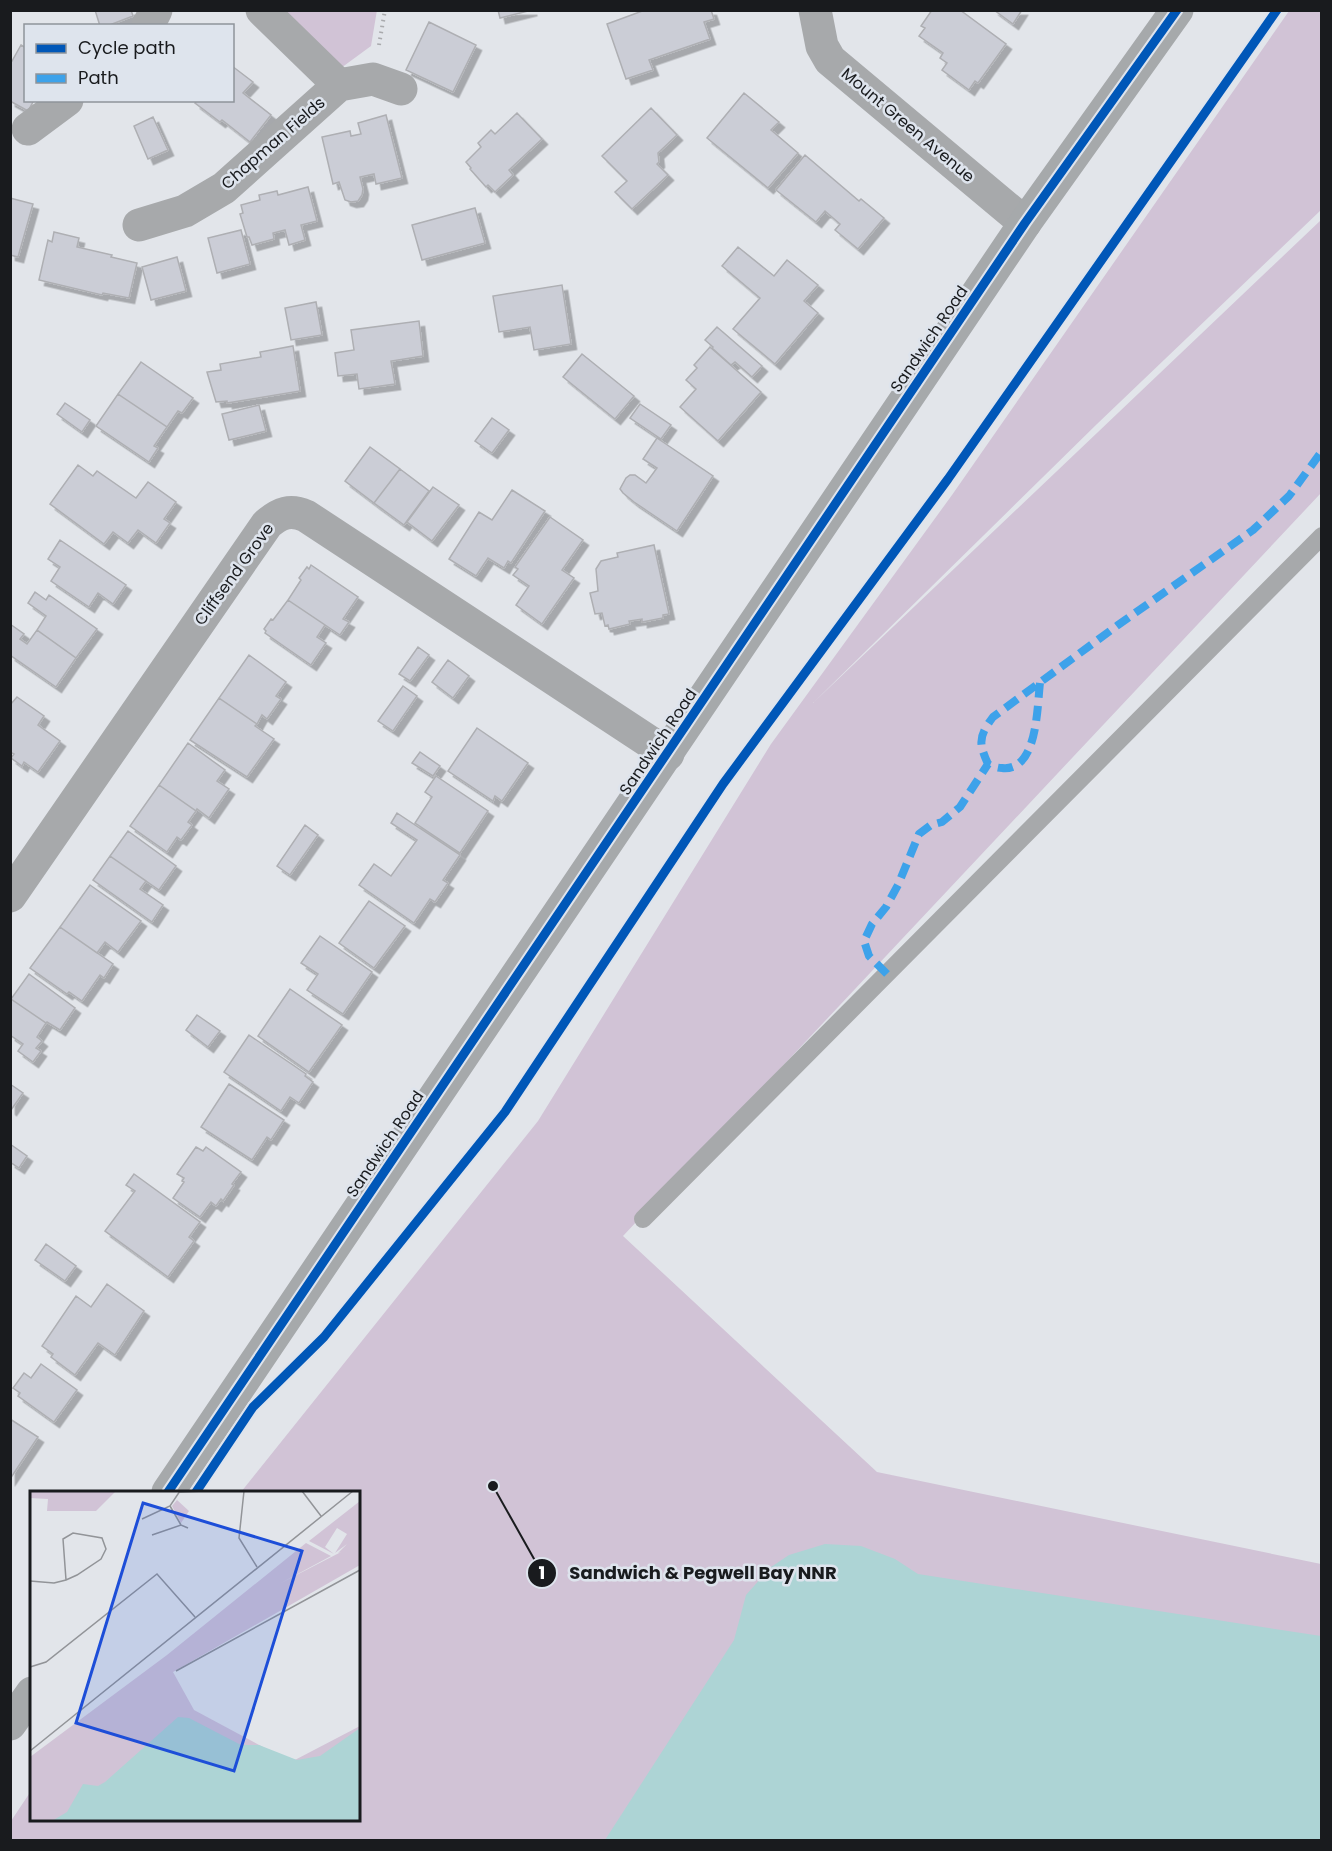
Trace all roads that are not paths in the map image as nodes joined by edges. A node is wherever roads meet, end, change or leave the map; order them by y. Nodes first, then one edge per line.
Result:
1 (156, 10) edge
2 (262, 10) edge
3 (814, 10) edge
4 (1177, 10) edge
5 (149, 24) edge
6 (339, 85) junction
7 (401, 89) dead end
8 (64, 102) edge
9 (28, 129) dead end
10 (1025, 223) junction
11 (139, 225) dead end
12 (1322, 536) edge
13 (668, 754) junction
14 (10, 896) edge
15 (643, 1220) dead end
16 (169, 1491) edge
17 (30, 1696) edge
18 (10, 1724) edge

1 - 5 street
2 - 6 street, Chapman Fields
3 - 10 street, Mount Green Avenue
4 - 10 street, Sandwich Road
6 - 7 street, Chapman Fields
6 - 11 street, Chapman Fields
8 - 9 street
10 - 13 street, Sandwich Road
12 - 15 lane
13 - 14 street, Cliffsend Grove
13 - 16 street, Sandwich Road
17 - 18 street

